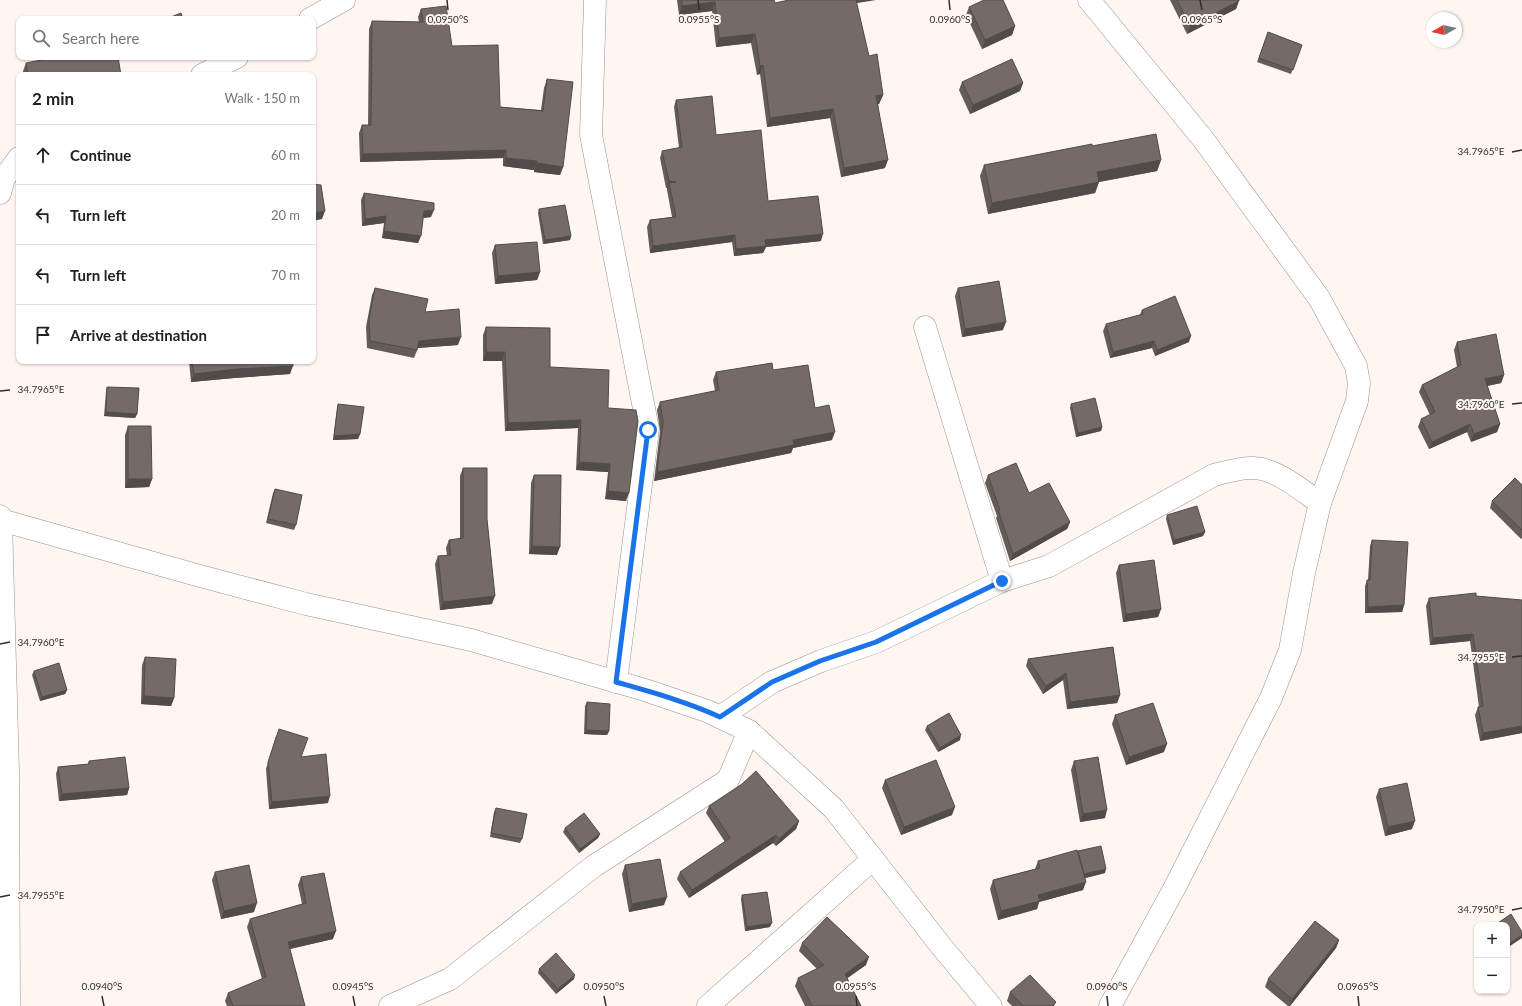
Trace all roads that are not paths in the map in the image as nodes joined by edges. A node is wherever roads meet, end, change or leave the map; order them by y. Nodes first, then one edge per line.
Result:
1 (344, 0) edge
2 (595, 0) edge
3 (1089, 0) edge
4 (315, 16) edge
5 (231, 60) edge
6 (208, 72) edge
7 (16, 162) edge
8 (0, 193) edge
9 (925, 326) dead end
10 (1320, 502) junction
11 (1, 518) edge
12 (1002, 581) junction
13 (616, 682) junction
14 (720, 717) junction
15 (749, 731) junction
16 (874, 859) junction
17 (9, 1006) edge
18 (390, 1006) edge
19 (708, 1006) edge
20 (992, 1006) edge
21 (1110, 1006) edge

1 - 4 street
2 - 13 street
3 - 10 street
5 - 6 street
7 - 8 street
9 - 12 street
10 - 12 street
10 - 21 street
11 - 13 street
11 - 17 street
12 - 14 street
13 - 14 street
14 - 15 street
15 - 16 street
15 - 18 street
16 - 19 street
16 - 20 street

